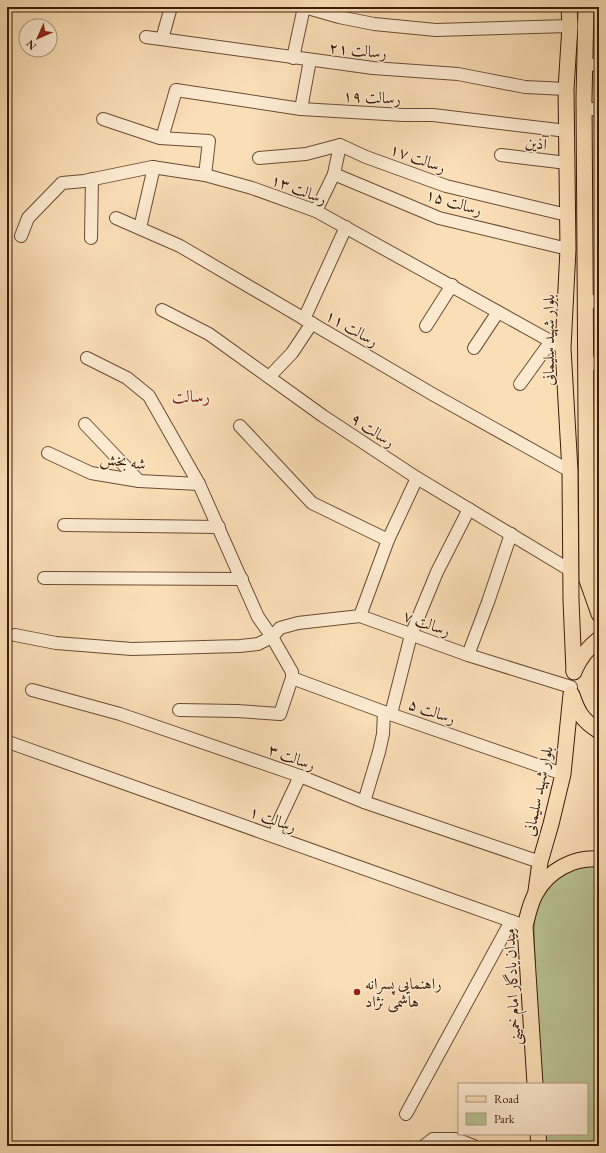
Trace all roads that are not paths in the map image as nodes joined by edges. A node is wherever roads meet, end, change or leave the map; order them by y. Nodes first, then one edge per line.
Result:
1 (171, 7) edge
2 (304, 7) edge
3 (569, 7) edge
4 (586, 7) edge
5 (341, 12) edge
6 (570, 26) junction
7 (587, 26) junction
8 (146, 37) dead end
9 (162, 39) junction
10 (293, 58) junction
11 (310, 60) junction
12 (592, 64) edge
13 (566, 89) junction
14 (584, 108) junction
15 (300, 110) junction
16 (599, 110) edge
17 (103, 119) dead end
18 (567, 131) junction
19 (162, 138) junction
20 (340, 145) junction
21 (501, 154) dead end
22 (259, 158) dead end
23 (567, 163) junction
24 (154, 167) junction
25 (334, 174) junction
26 (205, 175) junction
27 (92, 179) junction
28 (316, 211) junction
29 (567, 215) junction
30 (116, 218) dead end
31 (346, 227) junction
32 (140, 228) junction
33 (21, 236) dead end
34 (91, 238) dead end
35 (568, 249) junction
36 (452, 286) junction
37 (592, 301) edge
38 (162, 310) dead end
39 (498, 312) junction
40 (308, 321) junction
41 (426, 326) dead end
42 (557, 345) junction
43 (474, 348) dead end
44 (87, 358) dead end
45 (592, 363) edge
46 (269, 377) junction
47 (520, 384) dead end
48 (85, 424) dead end
49 (240, 426) dead end
50 (48, 452) dead end
51 (570, 472) junction
52 (417, 478) junction
53 (139, 481) junction
54 (199, 484) junction
55 (469, 509) junction
56 (64, 525) dead end
57 (219, 527) junction
58 (511, 534) junction
59 (388, 540) junction
60 (570, 570) junction
61 (44, 578) dead end
62 (242, 579) junction
63 (599, 614) edge
64 (360, 616) junction
65 (15, 635) dead end
66 (411, 635) junction
67 (272, 637) junction
68 (599, 639) edge
69 (468, 655) junction
70 (292, 678) junction
71 (572, 684) junction
72 (32, 690) dead end
73 (179, 710) dead end
74 (387, 713) junction
75 (599, 731) edge
76 (11, 742) dead end
77 (563, 774) junction
78 (300, 776) junction
79 (364, 802) junction
80 (276, 837) junction
81 (599, 859) edge
82 (540, 862) junction
83 (535, 894) junction
84 (511, 921) junction
85 (525, 926) junction
86 (535, 1083) edge
87 (406, 1114) dead end
88 (538, 1135) edge
89 (424, 1146) edge
90 (474, 1146) edge
91 (539, 1146) edge

1 - 9 street
2 - 5 street
2 - 10 street
3 - 6 main road, بلوار شهید سلیمانی
4 - 7 main road
5 - 6 street
6 - 7 main road
6 - 13 main road, بلوار شهید سلیمانی
7 - 12 main road
8 - 9 street, رسالت ۲۱
9 - 10 street, رسالت ۲۱
10 - 11 street, رسالت ۲۱
11 - 13 street, رسالت ۲۱
11 - 15 street
12 - 14 main road
13 - 18 main road, بلوار شهید سلیمانی
14 - 16 street
14 - 37 main road
15 - 18 street, رسالت ۱۹
15 - 19 street, رسالت ۱۹
17 - 19 street
18 - 23 main road, بلوار شهید سلیمانی
19 - 26 street
20 - 22 street
20 - 25 street
20 - 29 street, رسالت ۱۷
21 - 23 street, آذین
23 - 29 main road, بلوار شهید سلیمانی
24 - 26 street, رسالت ۱۳
24 - 27 street, رسالت ۱۳
24 - 32 street
25 - 28 street
25 - 35 street, رسالت ۱۵
26 - 28 street, رسالت ۱۳
27 - 33 street, رسالت ۱۳
27 - 34 street
28 - 31 street, رسالت ۱۳
29 - 35 main road, بلوار شهید سلیمانی
30 - 32 street, رسالت ۱۱
31 - 36 street, رسالت ۱۳
31 - 40 street
32 - 40 street, رسالت ۱۱
35 - 42 main road, بلوار شهید سلیمانی
36 - 39 street, رسالت ۱۳
36 - 41 street
37 - 45 main road
38 - 46 street, رسالت ۹
39 - 42 street, رسالت ۱۳
39 - 43 street
40 - 46 street
40 - 51 street, رسالت ۱۱
42 - 47 street
42 - 51 main road, بلوار شهید سلیمانی
44 - 54 street
45 - 63 main road
46 - 52 street, رسالت ۹
48 - 53 street
49 - 59 street
50 - 53 street, شه بخش
51 - 60 main road, بلوار شهید سلیمانی
52 - 55 street, رسالت ۹
52 - 59 street
53 - 54 street, شه بخش
54 - 57 street
55 - 58 street, رسالت ۹
55 - 66 street
56 - 57 street
57 - 62 street
58 - 60 street, رسالت ۹
58 - 69 street
59 - 64 street
60 - 71 main road, بلوار شهید سلیمانی
61 - 62 street
62 - 67 street
64 - 66 street, رسالت ۷
64 - 67 street, رسالت ۷
65 - 67 street, رسالت ۷
66 - 69 street, رسالت ۷
66 - 74 street
67 - 70 street
68 - 71 main road
69 - 71 street, رسالت ۷
70 - 73 street
70 - 74 street, رسالت ۵
71 - 75 main road
71 - 77 main road, بلوار شهید سلیمانی
72 - 78 street, رسالت ۳
74 - 77 street, رسالت ۵
74 - 79 street
76 - 80 street, رسالت ۱
77 - 82 main road, بلوار شهید سلیمانی
78 - 79 street, رسالت ۳
78 - 80 street
79 - 82 street, رسالت ۳
80 - 84 street, رسالت ۱
81 - 83 main road, میدان یادگار امام خمینی
82 - 83 main road, بلوار شهید سلیمانی
83 - 85 main road, میدان یادگار امام خمینی
84 - 85 street, رسالت ۱
84 - 87 street
85 - 86 main road, میدان یادگار امام خمینی
88 - 91 main road
89 - 90 street

